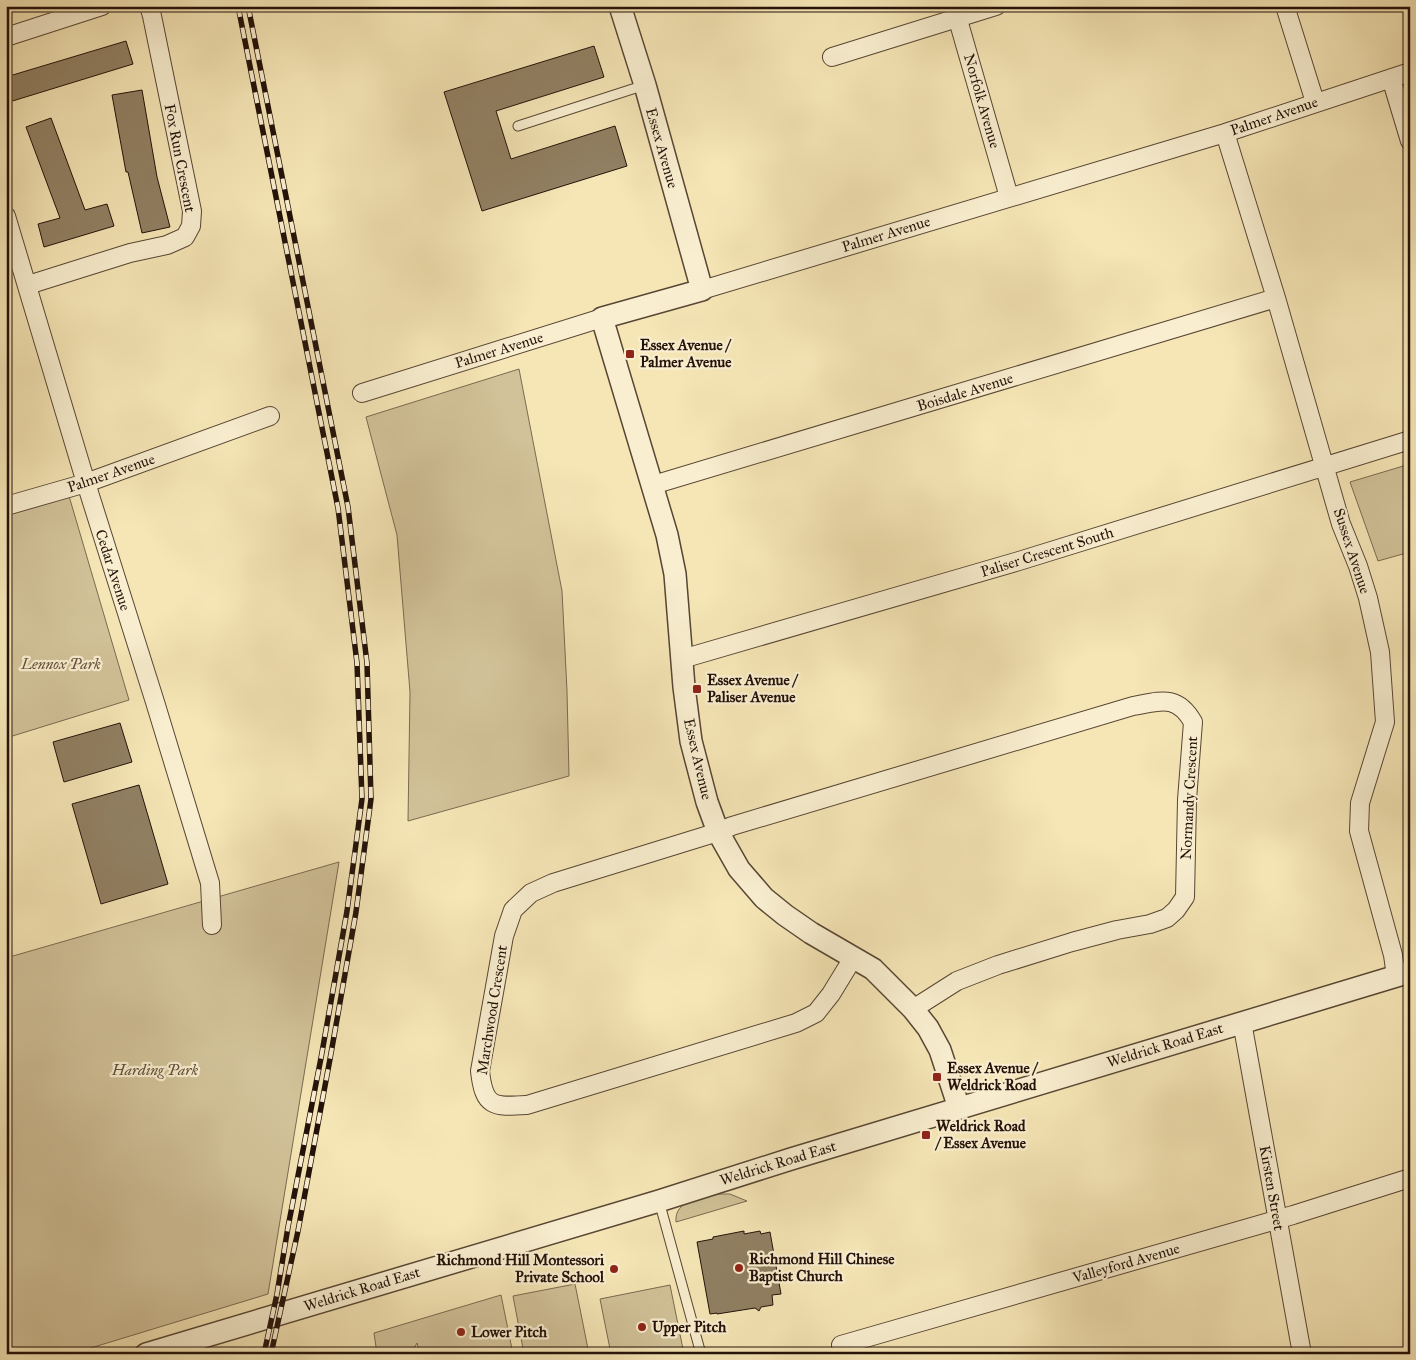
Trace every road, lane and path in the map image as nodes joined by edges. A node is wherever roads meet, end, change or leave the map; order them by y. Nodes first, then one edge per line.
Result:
1 (102, 6) edge
2 (149, 6) edge
3 (620, 6) edge
4 (996, 6) edge
5 (1285, 6) edge
6 (956, 12) edge
7 (6, 36) edge
8 (832, 57) dead end
9 (1410, 72) edge
10 (1391, 78) junction
11 (645, 85) junction
12 (1315, 102) junction
13 (518, 126) dead end
14 (1225, 133) junction
15 (1410, 141) edge
16 (1009, 196) junction
17 (6, 216) edge
18 (28, 285) junction
19 (702, 290) junction
20 (1276, 298) junction
21 (602, 318) junction
22 (362, 393) dead end
23 (270, 416) dead end
24 (1410, 440) edge
25 (1325, 466) junction
26 (86, 483) junction
27 (653, 485) junction
28 (6, 506) edge
29 (682, 659) junction
30 (718, 832) junction
31 (212, 925) dead end
32 (854, 958) junction
33 (1403, 974) edge
34 (913, 1009) junction
35 (1242, 1022) junction
36 (959, 1108) junction
37 (1410, 1178) edge
38 (658, 1201) junction
39 (1277, 1219) junction
40 (841, 1345) dead end
41 (146, 1354) edge
42 (700, 1354) edge
43 (1302, 1354) edge

1 - 7 street
2 - 18 street, Fox Run Crescent
3 - 11 street, Essex Avenue
4 - 6 street
5 - 12 street
6 - 8 street
6 - 16 street, Norfolk Avenue
9 - 10 street, Palmer Avenue
10 - 12 street, Palmer Avenue
10 - 15 street
11 - 13 lane
11 - 19 street, Essex Avenue
12 - 14 street, Palmer Avenue
14 - 16 street, Palmer Avenue
14 - 20 street, Sussex Avenue
16 - 19 street, Palmer Avenue
17 - 18 street, Cedar Avenue
18 - 26 street, Cedar Avenue
19 - 21 street, Palmer Avenue
20 - 25 street, Sussex Avenue
20 - 27 street, Boisdale Avenue
21 - 22 street, Palmer Avenue
21 - 27 street, Essex Avenue
23 - 26 street, Palmer Avenue
24 - 25 street, Paliser Crescent South
25 - 29 street, Paliser Crescent South
25 - 33 street, Sussex Avenue
26 - 28 street, Palmer Avenue
26 - 31 street, Cedar Avenue
27 - 29 street, Essex Avenue
29 - 30 street, Essex Avenue
30 - 32 street, Essex Avenue
30 - 32 street, Marchwood Crescent
30 - 34 street, Normandy Crescent
32 - 34 street, Essex Avenue
33 - 35 street, Weldrick Road East
34 - 36 street, Essex Avenue
35 - 36 street, Weldrick Road East
35 - 39 street, Kirsten Street
36 - 38 street, Weldrick Road East
37 - 39 street, Valleyford Avenue
38 - 41 street, Weldrick Road East
38 - 42 lane
39 - 40 street, Valleyford Avenue
39 - 43 street, Kirsten Street

